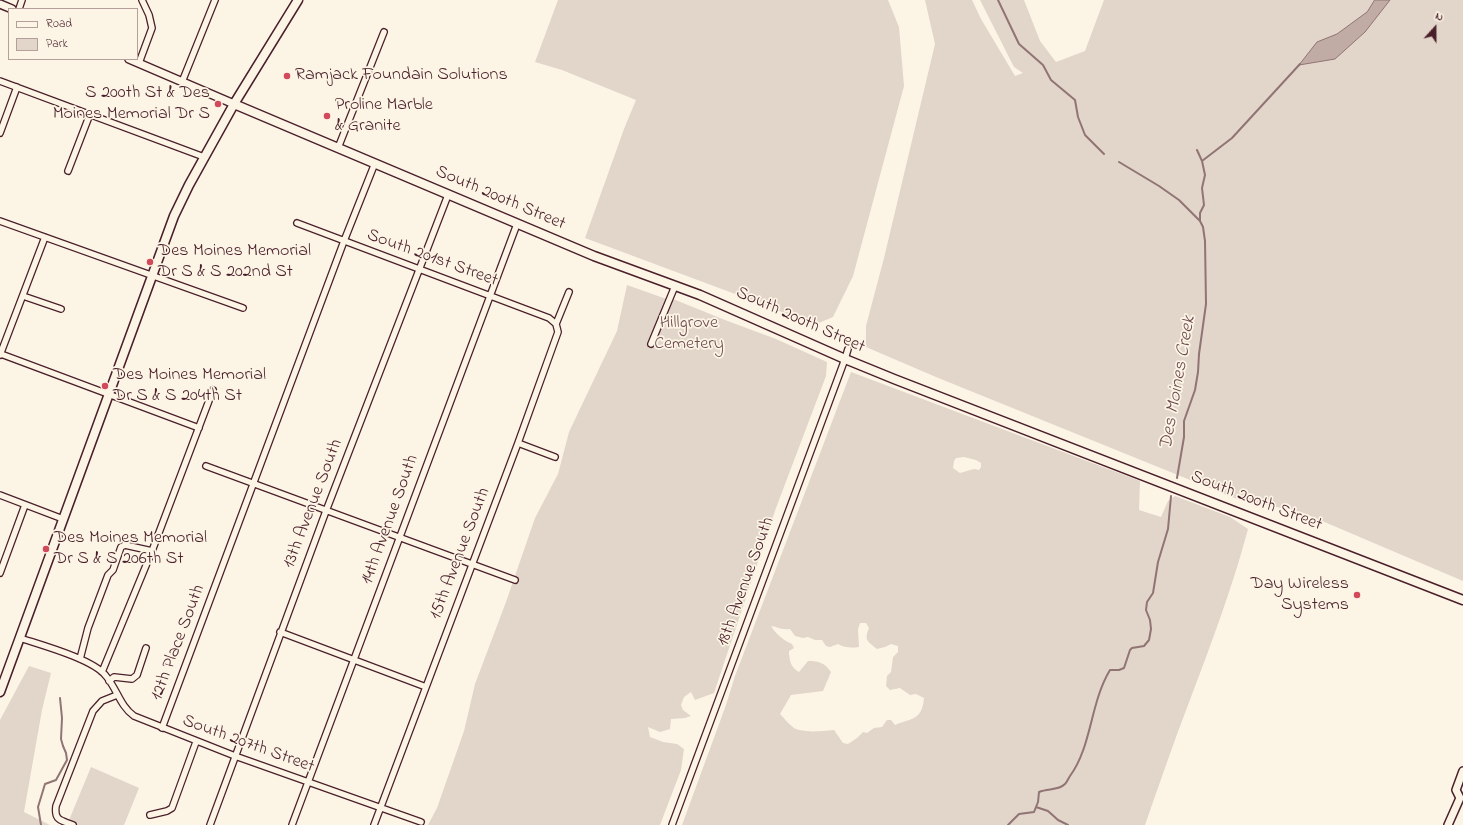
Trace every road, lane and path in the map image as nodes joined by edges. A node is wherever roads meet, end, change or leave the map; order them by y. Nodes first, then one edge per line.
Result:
1 (142, 0) edge
2 (215, 0) edge
3 (298, 0) edge
4 (0, 4) edge
5 (10, 8) edge
6 (384, 32) dead end
7 (132, 60) edge
8 (139, 63) junction
9 (0, 81) edge
10 (182, 82) junction
11 (17, 87) junction
12 (234, 104) junction
13 (90, 114) junction
14 (0, 133) edge
15 (338, 148) junction
16 (204, 157) junction
17 (375, 164) junction
18 (68, 171) dead end
19 (448, 195) junction
20 (0, 221) edge
21 (297, 224) dead end
22 (517, 224) junction
23 (45, 237) junction
24 (344, 241) junction
25 (418, 269) junction
26 (152, 276) junction
27 (675, 286) junction
28 (569, 292) dead end
29 (23, 296) junction
30 (490, 296) junction
31 (243, 308) dead end
32 (61, 309) dead end
33 (556, 324) junction
34 (652, 344) dead end
35 (848, 349) dead end
36 (0, 355) edge
37 (845, 359) junction
38 (213, 390) dead end
39 (108, 395) junction
40 (199, 428) junction
41 (518, 443) junction
42 (555, 457) dead end
43 (206, 466) dead end
44 (254, 484) junction
45 (0, 495) edge
46 (25, 504) junction
47 (326, 511) junction
48 (63, 519) junction
49 (399, 538) junction
50 (152, 551) junction
51 (472, 564) junction
52 (0, 574) edge
53 (515, 580) dead end
54 (1463, 600) edge
55 (280, 632) junction
56 (20, 638) junction
57 (146, 648) dead end
58 (80, 659) junction
59 (354, 660) junction
60 (102, 672) junction
61 (109, 681) junction
62 (426, 687) junction
63 (0, 692) edge
64 (117, 695) junction
65 (162, 728) junction
66 (196, 742) junction
67 (235, 756) junction
68 (1463, 771) edge
69 (308, 782) junction
70 (1461, 797) edge
71 (381, 807) junction
72 (150, 815) dead end
73 (421, 822) dead end
74 (73, 825) edge
75 (210, 825) edge
76 (292, 825) edge
77 (374, 825) edge
78 (672, 825) edge
79 (1448, 825) edge

1 - 8 street
2 - 10 street
3 - 12 main road
4 - 5 street
6 - 15 street
7 - 8 street, South 200th Street
8 - 10 street, South 200th Street
9 - 11 street
10 - 12 street, South 200th Street
11 - 13 street
11 - 14 street
12 - 15 main road, South 200th Street
12 - 16 main road
13 - 16 street
13 - 18 street
15 - 17 main road, South 200th Street
16 - 26 main road
17 - 19 main road, South 200th Street
17 - 24 street, 12th Place South
19 - 22 main road, South 200th Street
19 - 25 street, 13th Avenue South
20 - 23 street
21 - 24 street, South 201st Street
22 - 27 main road, South 200th Street
22 - 30 street, 14th Avenue South
23 - 26 street
23 - 29 street
24 - 25 street, South 201st Street
24 - 44 street, 12th Place South
25 - 30 street, South 201st Street
25 - 47 street, 13th Avenue South
26 - 31 street
26 - 39 main road
27 - 34 street
27 - 37 main road, South 200th Street
28 - 33 street, 15th Avenue South
29 - 32 street
29 - 36 street
30 - 33 street, South 201st Street
30 - 49 street, 14th Avenue South
33 - 41 street, 15th Avenue South
35 - 37 street, 18th Avenue South
36 - 39 street
37 - 54 main road, South 200th Street
37 - 78 street, 18th Avenue South
38 - 40 street
39 - 40 street
39 - 48 main road
40 - 50 street
41 - 42 street
41 - 51 street, 15th Avenue South
43 - 44 street
44 - 47 street
44 - 65 street, 12th Place South
45 - 46 street
46 - 48 street
46 - 52 street
47 - 49 street
47 - 55 street, 13th Avenue South
48 - 56 main road
49 - 51 street
49 - 59 street, 14th Avenue South
50 - 58 street
50 - 60 street
51 - 53 street
51 - 62 street, 15th Avenue South
55 - 59 street
55 - 67 street, 13th Avenue South
56 - 58 street, South 207th Street
56 - 63 main road
57 - 61 street
58 - 60 street, South 207th Street
59 - 62 street
59 - 69 street, 14th Avenue South
60 - 61 street, South 207th Street
61 - 64 street, South 207th Street
62 - 71 street, 15th Avenue South
64 - 65 street, South 207th Street
64 - 74 street
65 - 66 street, South 207th Street
66 - 67 street, South 207th Street
66 - 72 street
67 - 69 street, South 207th Street
67 - 75 street, 13th Avenue South
68 - 70 street
69 - 71 street, South 207th Street
69 - 76 street, 14th Avenue South
70 - 79 street
71 - 73 street, South 207th Street
71 - 77 street, 15th Avenue South

